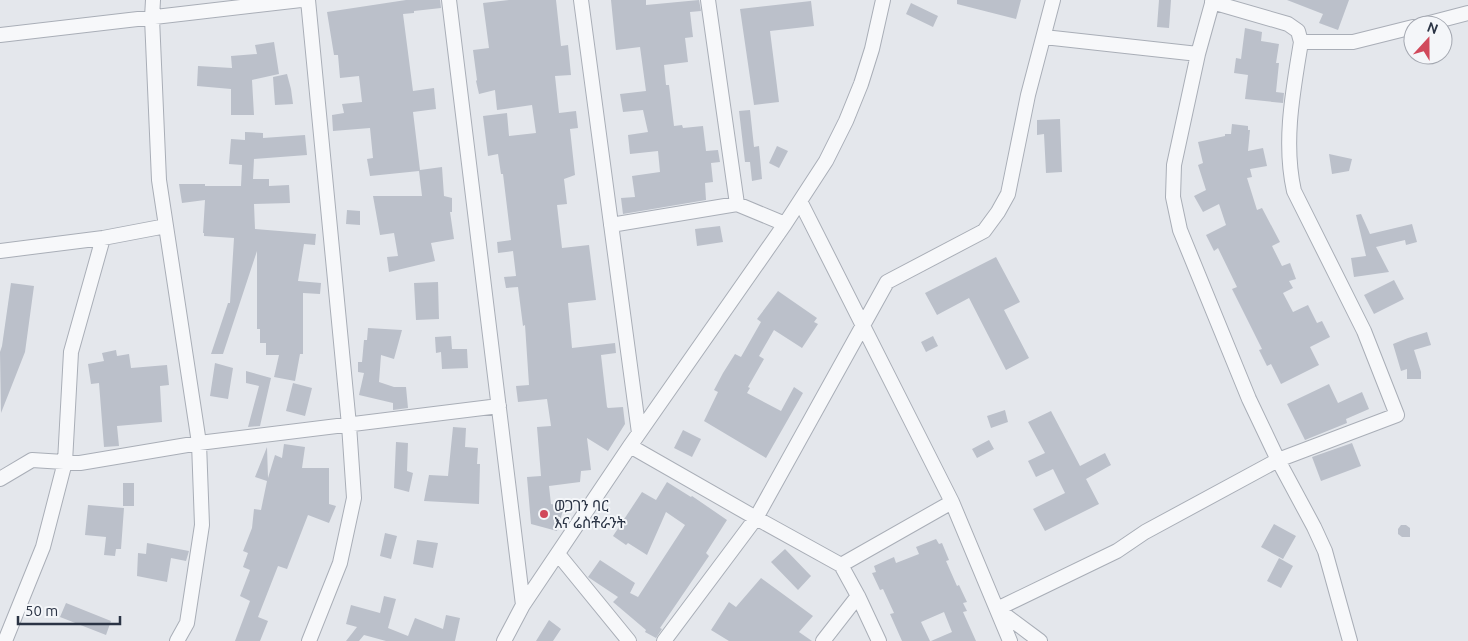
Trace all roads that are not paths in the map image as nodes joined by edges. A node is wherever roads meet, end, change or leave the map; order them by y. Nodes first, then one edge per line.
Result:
1 (153, 0) edge
2 (301, 0) edge
3 (308, 0) edge
4 (449, 0) edge
5 (581, 0) edge
6 (708, 0) edge
7 (883, 0) edge
8 (1053, 0) edge
9 (1212, 1) edge
10 (1468, 13) edge
11 (1453, 17) edge
12 (152, 18) junction
13 (1403, 30) edge
14 (0, 35) edge
15 (1044, 37) junction
16 (1300, 42) junction
17 (1198, 54) junction
18 (800, 202) junction
19 (738, 204) junction
20 (784, 224) junction
21 (611, 225) junction
22 (166, 226) junction
23 (103, 238) junction
24 (0, 251) edge
25 (862, 325) junction
26 (499, 406) junction
27 (349, 425) junction
28 (639, 433) junction
29 (199, 443) junction
30 (630, 446) junction
31 (1278, 460) junction
32 (65, 462) junction
33 (0, 479) edge
34 (952, 502) junction
35 (756, 518) junction
36 (558, 554) junction
37 (841, 564) junction
38 (858, 596) junction
39 (523, 605) junction
40 (5, 641) edge
41 (177, 641) edge
42 (309, 641) edge
43 (504, 641) edge
44 (629, 641) edge
45 (664, 641) edge
46 (823, 641) edge
47 (879, 641) edge
48 (1010, 641) edge
49 (1040, 641) edge
50 (1350, 641) edge

1 - 12 street
2 - 12 street
3 - 27 street
4 - 26 street
5 - 21 street
6 - 19 street
7 - 18 street
8 - 15 street
9 - 16 street
9 - 17 street
10 - 11 street
12 - 14 street
12 - 22 street
13 - 16 street
15 - 17 street
15 - 25 street
16 - 31 street
17 - 31 street
18 - 20 street
18 - 25 street
19 - 20 street
19 - 21 street
20 - 28 street
21 - 28 street
22 - 23 street
22 - 29 street
23 - 24 street
23 - 32 street
25 - 34 street
25 - 35 street
26 - 27 street
26 - 39 street
27 - 29 street
27 - 42 street
28 - 30 street
29 - 32 street
29 - 41 street
30 - 35 street
30 - 36 street
31 - 49 street
31 - 50 street
32 - 33 street
32 - 40 street
34 - 37 street
34 - 48 street
35 - 37 street
35 - 45 street
36 - 39 street
36 - 44 street
37 - 38 street
38 - 46 street
38 - 47 street
39 - 43 street

